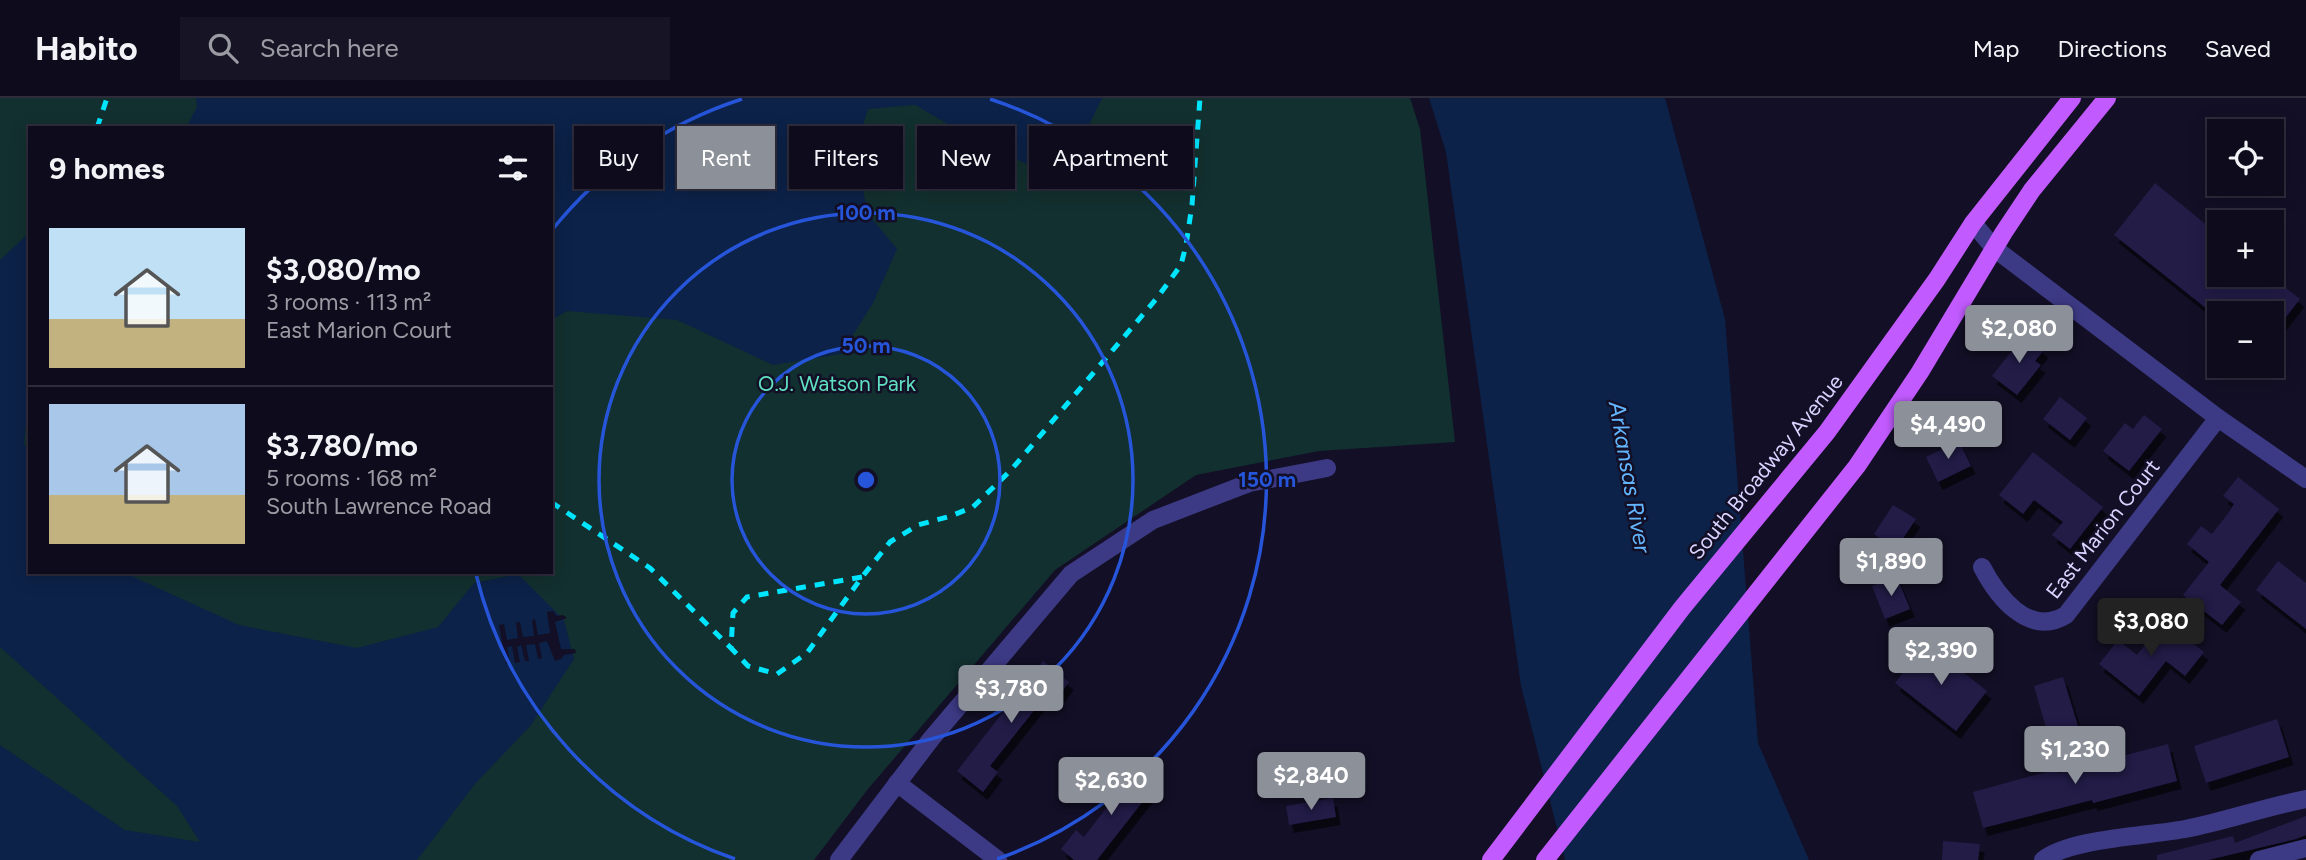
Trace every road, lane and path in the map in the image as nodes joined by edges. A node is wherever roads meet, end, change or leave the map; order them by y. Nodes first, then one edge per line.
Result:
1 (2071, 98) edge
2 (2107, 98) edge
3 (1973, 223) junction
4 (1994, 248) junction
5 (2218, 418) junction
6 (1327, 468) dead end
7 (2306, 479) edge
8 (1982, 567) dead end
9 (897, 783) junction
10 (2306, 799) edge
11 (2306, 848) edge
12 (839, 860) edge
13 (998, 860) edge
14 (1490, 860) edge
15 (1545, 860) edge
16 (2043, 860) edge
17 (2259, 860) edge

1 - 3 main road, South Broadway Avenue
2 - 4 main road
3 - 4 street
3 - 14 main road, South Broadway Avenue
4 - 5 street
4 - 15 main road
5 - 7 street
5 - 8 street, East Marion Court
6 - 9 street
9 - 12 street
9 - 13 street
10 - 16 street
11 - 17 street

